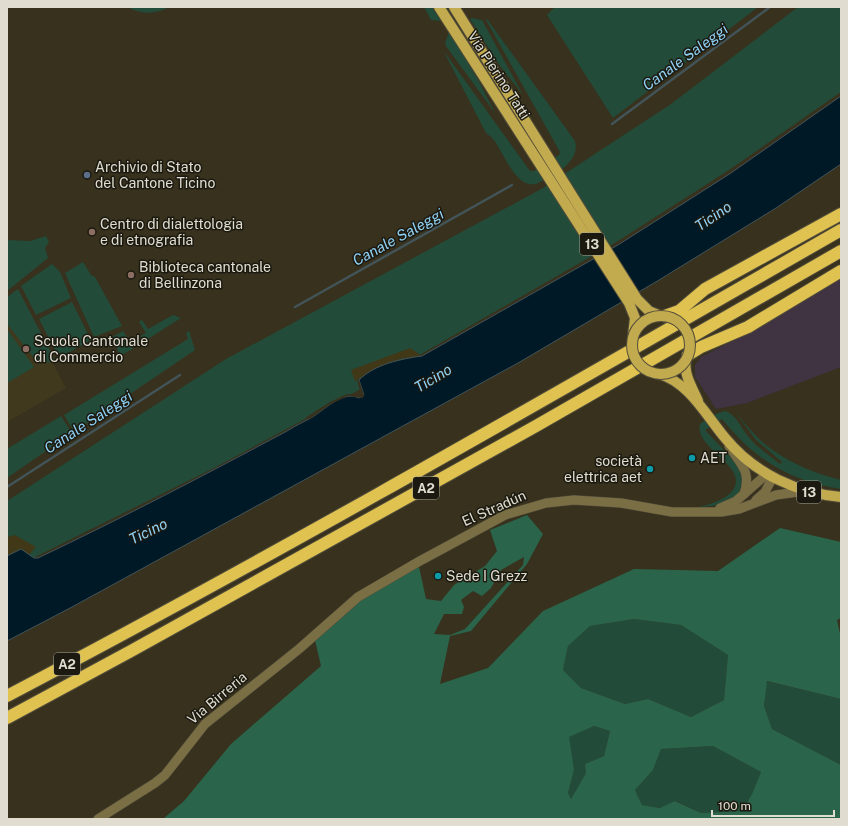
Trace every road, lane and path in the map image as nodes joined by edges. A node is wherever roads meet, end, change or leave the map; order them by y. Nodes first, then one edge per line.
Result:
1 (439, 7) edge
2 (454, 7) edge
3 (542, 156) junction
4 (841, 214) edge
5 (841, 230) edge
6 (841, 251) edge
7 (841, 271) edge
8 (663, 316) junction
9 (633, 335) junction
10 (687, 357) junction
11 (659, 374) junction
12 (701, 407) junction
13 (717, 428) junction
14 (770, 476) junction
15 (805, 491) junction
16 (744, 494) junction
17 (841, 498) edge
18 (748, 505) junction
19 (704, 513) junction
20 (339, 613) joint
21 (7, 696) edge
22 (7, 718) edge
23 (98, 819) edge

1 - 3 main road, Via Pierino Tatti / 13
2 - 3 main road, Via Pierino Tatti / 13
3 - 8 main road, 13
3 - 9 main road, 13
4 - 8 highway
5 - 21 highway, A2
6 - 22 highway, A2
7 - 10 highway
8 - 9 main road, bridge
8 - 10 main road, bridge
9 - 11 main road, bridge
10 - 11 main road, bridge
10 - 12 main road, 13
11 - 12 main road, 13
12 - 13 main road, 13
13 - 14 main road, 13
13 - 16 street
14 - 15 main road, 13
14 - 16 street
14 - 18 street
15 - 17 main road, 13
15 - 18 street
16 - 19 street
18 - 19 street
19 - 20 street, El Stradún
20 - 23 street, Via Birreria

